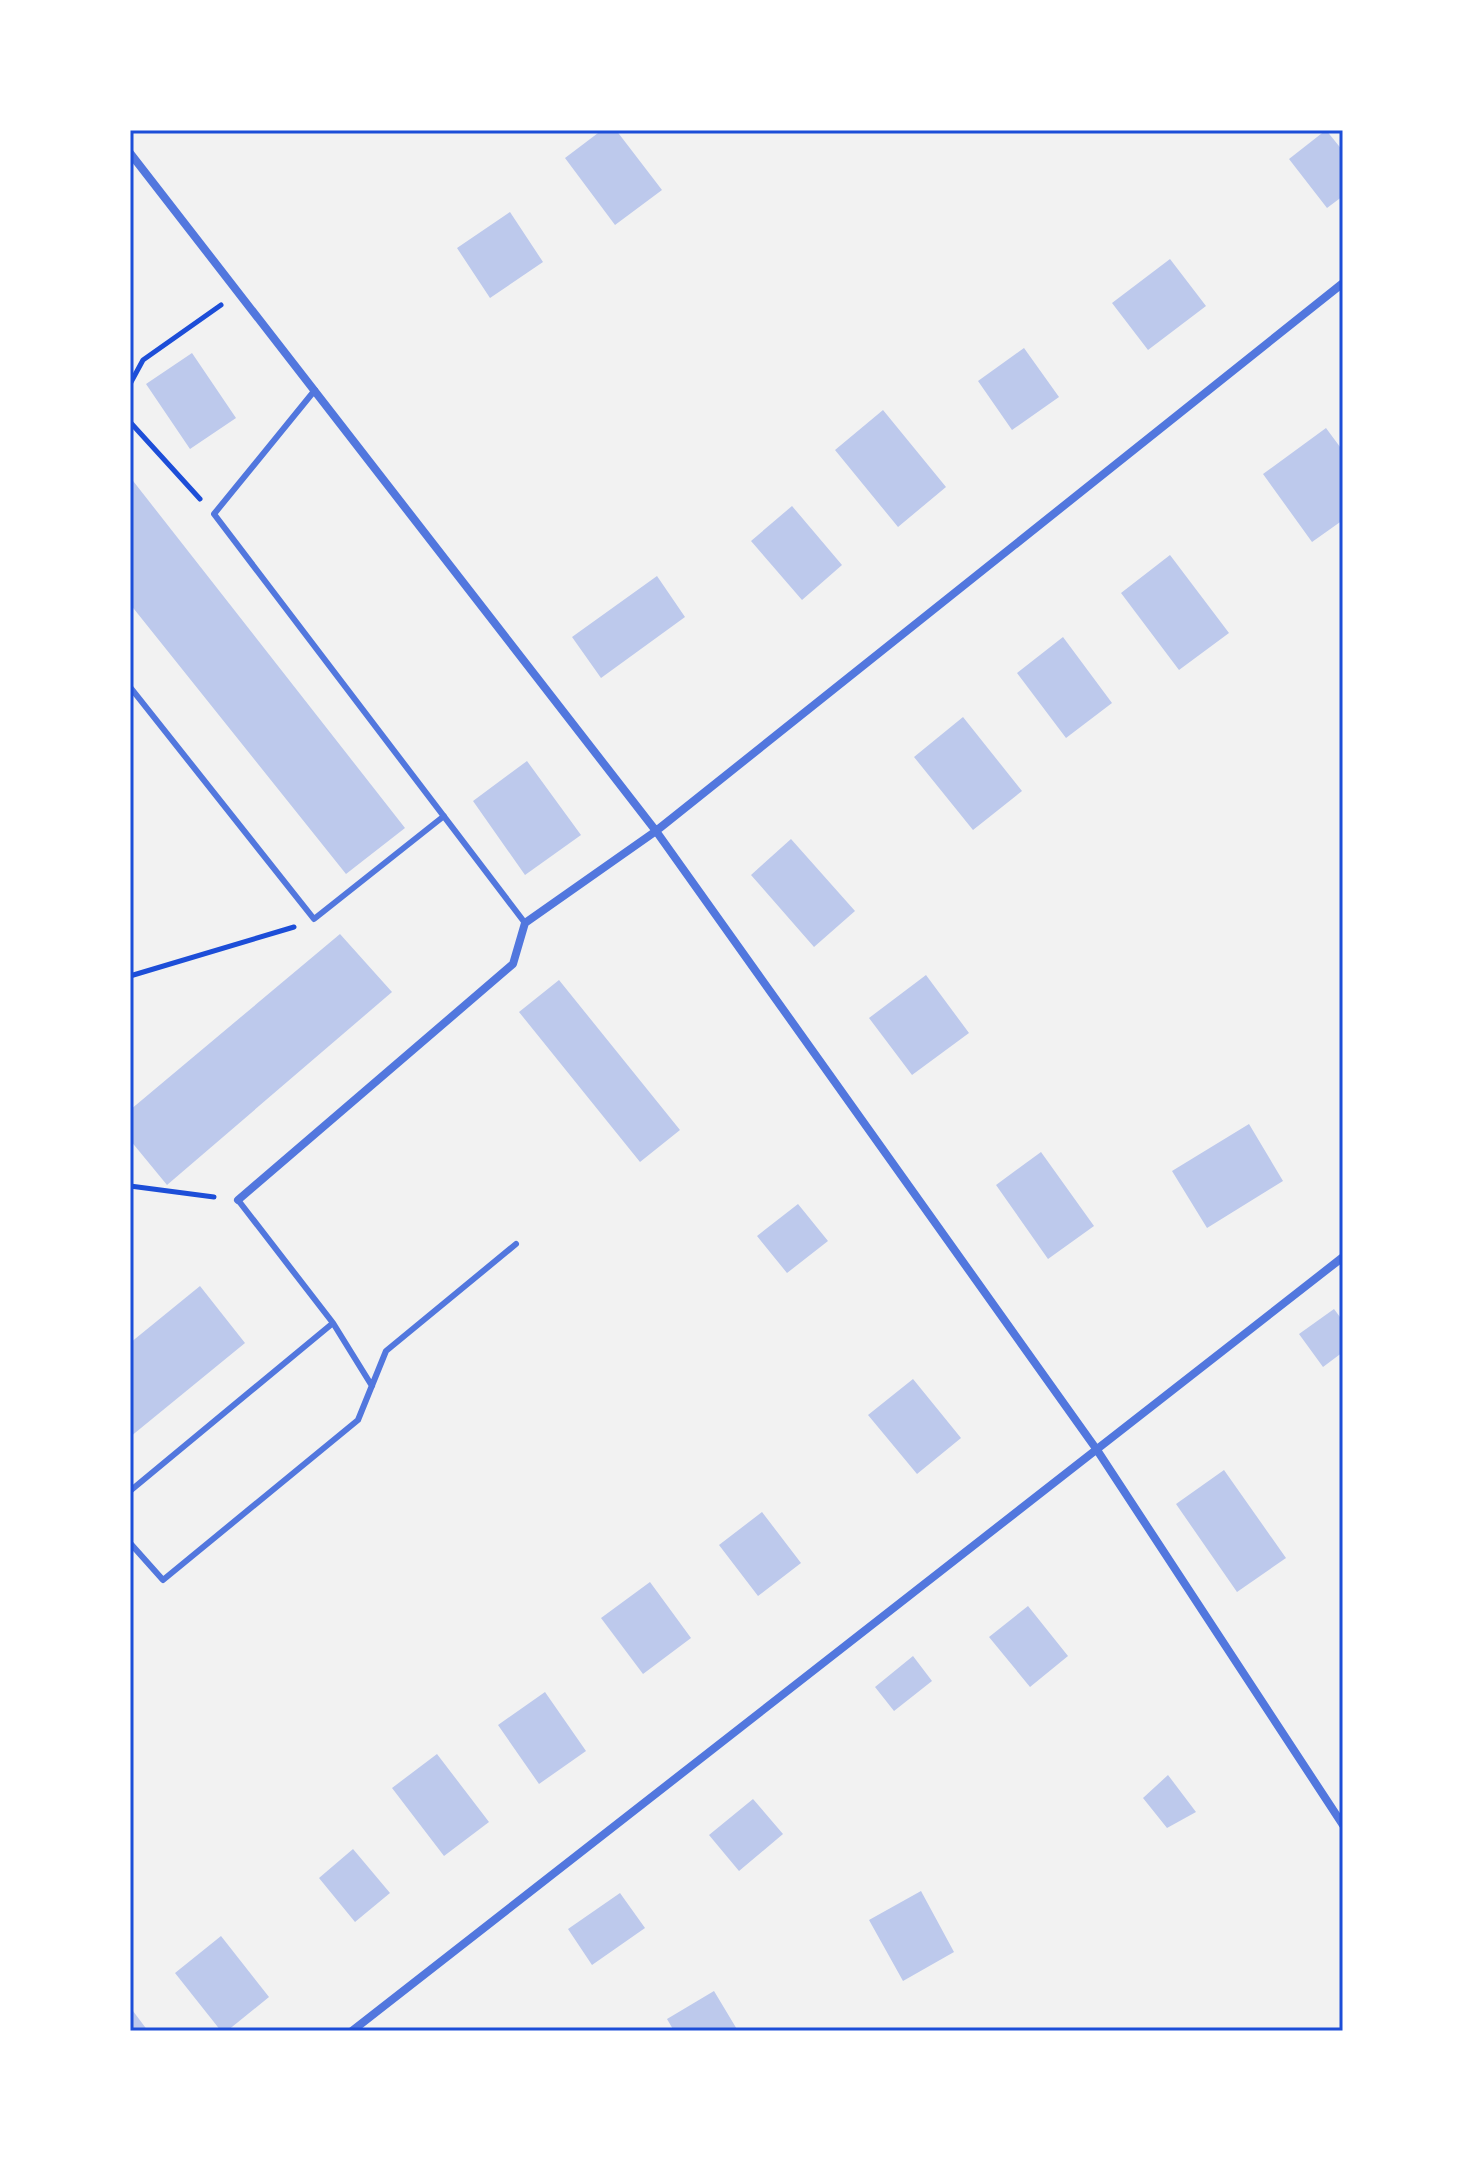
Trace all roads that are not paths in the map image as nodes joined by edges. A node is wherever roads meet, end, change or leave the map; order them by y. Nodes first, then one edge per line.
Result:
1 (130, 153) edge
2 (1343, 283) edge
3 (315, 390) junction
4 (130, 687) edge
5 (444, 816) junction
6 (656, 831) junction
7 (525, 923) junction
8 (238, 1200) joint
9 (516, 1244) dead end
10 (1343, 1257) edge
11 (333, 1323) junction
12 (372, 1386) junction
13 (1097, 1450) junction
14 (130, 1491) edge
15 (130, 1543) edge
16 (1343, 1825) edge
17 (352, 2031) edge

1 - 3 street
2 - 6 street
3 - 5 lane
3 - 6 street
4 - 5 lane
5 - 7 lane
6 - 7 street
6 - 13 street
7 - 8 street
8 - 11 lane
9 - 12 lane
10 - 13 street
11 - 12 lane
11 - 14 lane
12 - 15 lane
13 - 16 street
13 - 17 street

